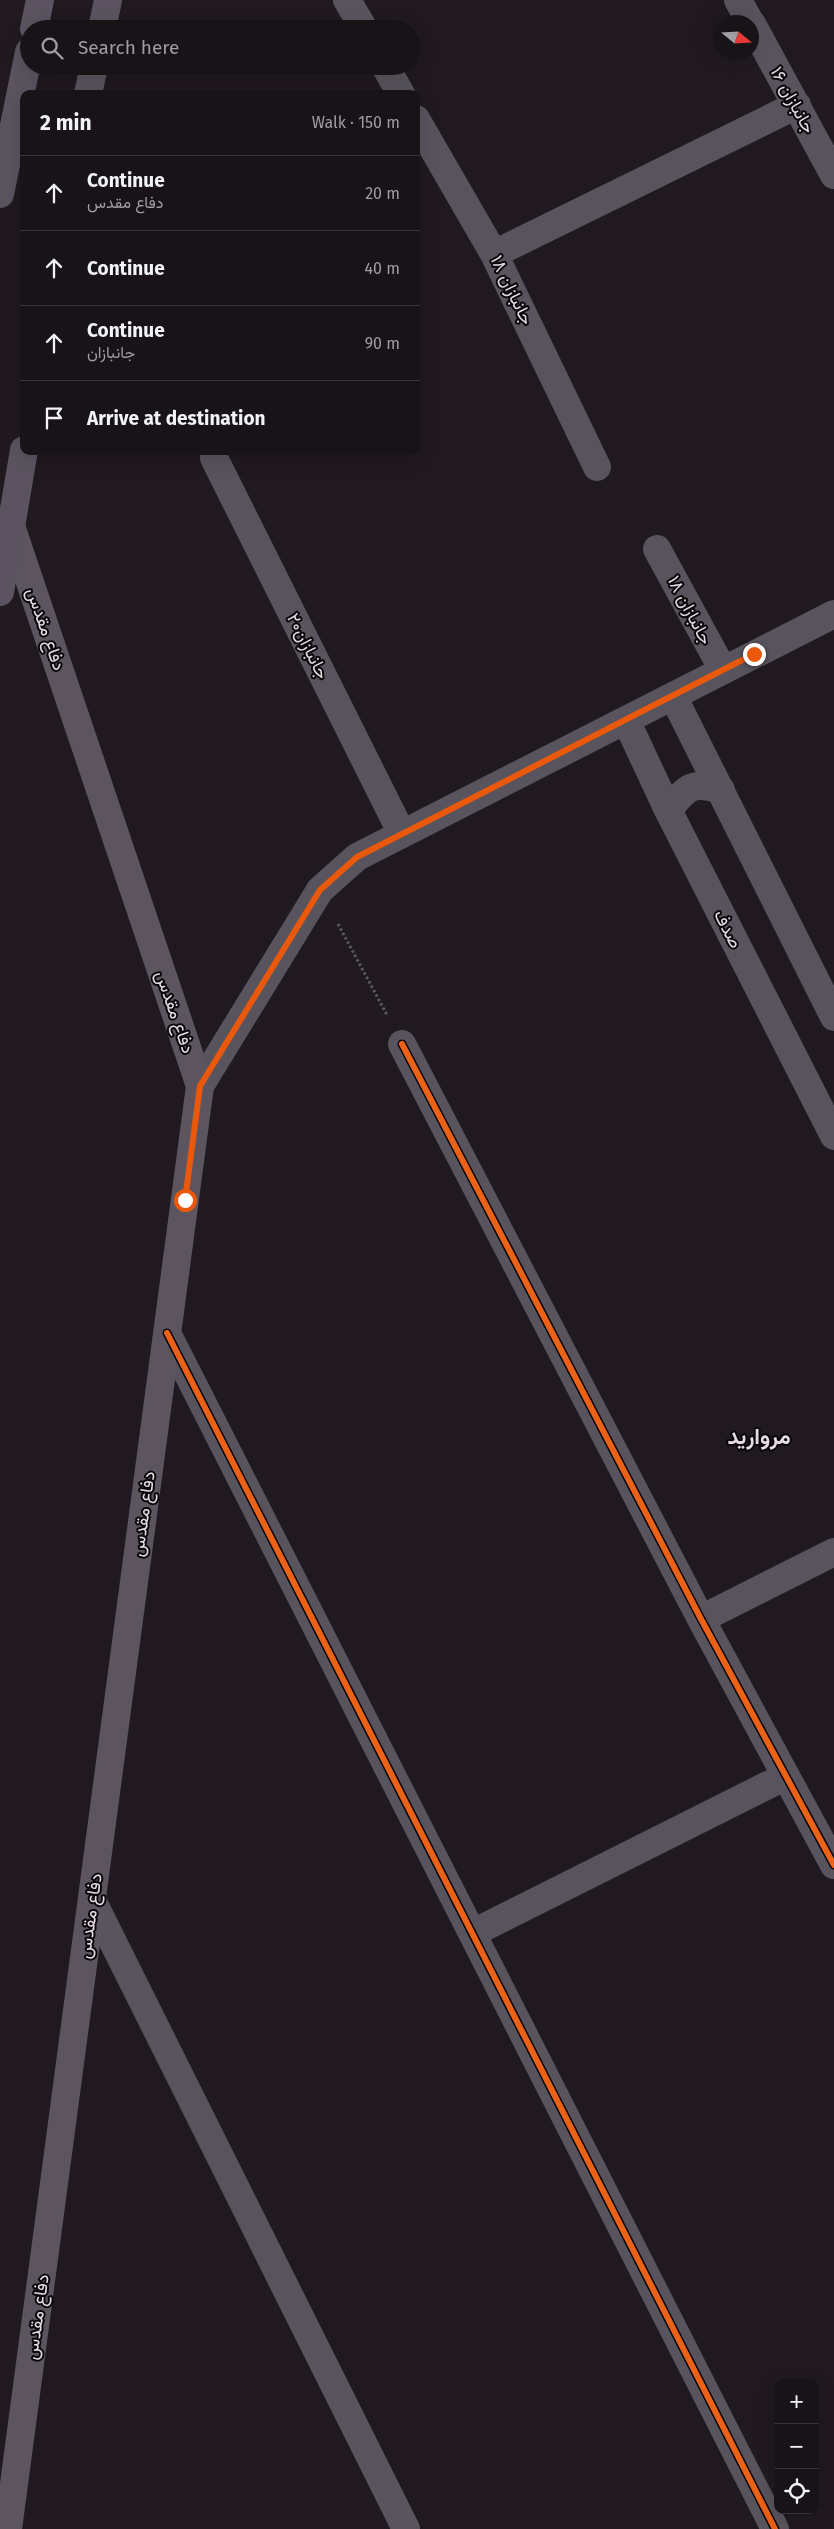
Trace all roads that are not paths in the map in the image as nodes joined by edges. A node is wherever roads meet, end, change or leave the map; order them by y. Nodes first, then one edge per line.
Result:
1 (40, 0) edge
2 (108, 0) edge
3 (347, 0) edge
4 (738, 0) edge
5 (746, 15) edge
6 (36, 20) edge
7 (104, 20) edge
8 (359, 20) edge
9 (759, 37) edge
10 (24, 75) edge
11 (92, 75) edge
12 (391, 75) edge
13 (21, 90) edge
14 (89, 90) edge
15 (400, 90) edge
16 (20, 96) edge
17 (797, 105) junction
18 (420, 126) edge
19 (834, 176) edge
20 (0, 194) edge
21 (494, 254) junction
22 (23, 455) edge
23 (214, 458) dead end
24 (597, 467) dead end
25 (11, 526) junction
26 (657, 549) dead end
27 (0, 592) edge
28 (834, 614) edge
29 (723, 670) junction
30 (673, 696) junction
31 (626, 720) junction
32 (721, 790) junction
33 (668, 810) junction
34 (402, 834) junction
35 (834, 1018) edge
36 (402, 1044) road end
37 (200, 1086) junction
38 (834, 1136) edge
39 (168, 1333) junction
40 (834, 1552) edge
41 (701, 1619) junction
42 (786, 1776) junction
43 (834, 1865) edge
44 (92, 1900) junction
45 (473, 1933) junction
46 (8, 2529) edge
47 (406, 2529) edge
48 (775, 2529) edge

1 - 6 main road
2 - 7 main road
3 - 8 street
4 - 5 street, جانبازان ۱۶
9 - 17 street, جانبازان ۱۶
10 - 13 main road
11 - 14 main road
12 - 15 street
16 - 20 main road
17 - 19 street, جانبازان ۱۶
17 - 21 street
18 - 21 street, جانبازان ۱۸
21 - 24 street, جانبازان ۱۸
22 - 25 main road
23 - 34 street, جانبازان۲۰
25 - 27 main road
25 - 37 main road, دفاع مقدس
26 - 29 street, ۱۸ جانبازان
28 - 29 street
29 - 30 street
30 - 31 street
30 - 32 street
31 - 33 street, صدف
31 - 34 street
32 - 33 street
32 - 35 street
33 - 38 street, صدف
34 - 37 street
36 - 41 street
37 - 39 main road, دفاع مقدس
39 - 44 main road, دفاع مقدس
39 - 45 street
40 - 41 street
41 - 42 street
42 - 43 street
42 - 45 street
44 - 46 main road, دفاع مقدس
44 - 47 street
45 - 48 street

